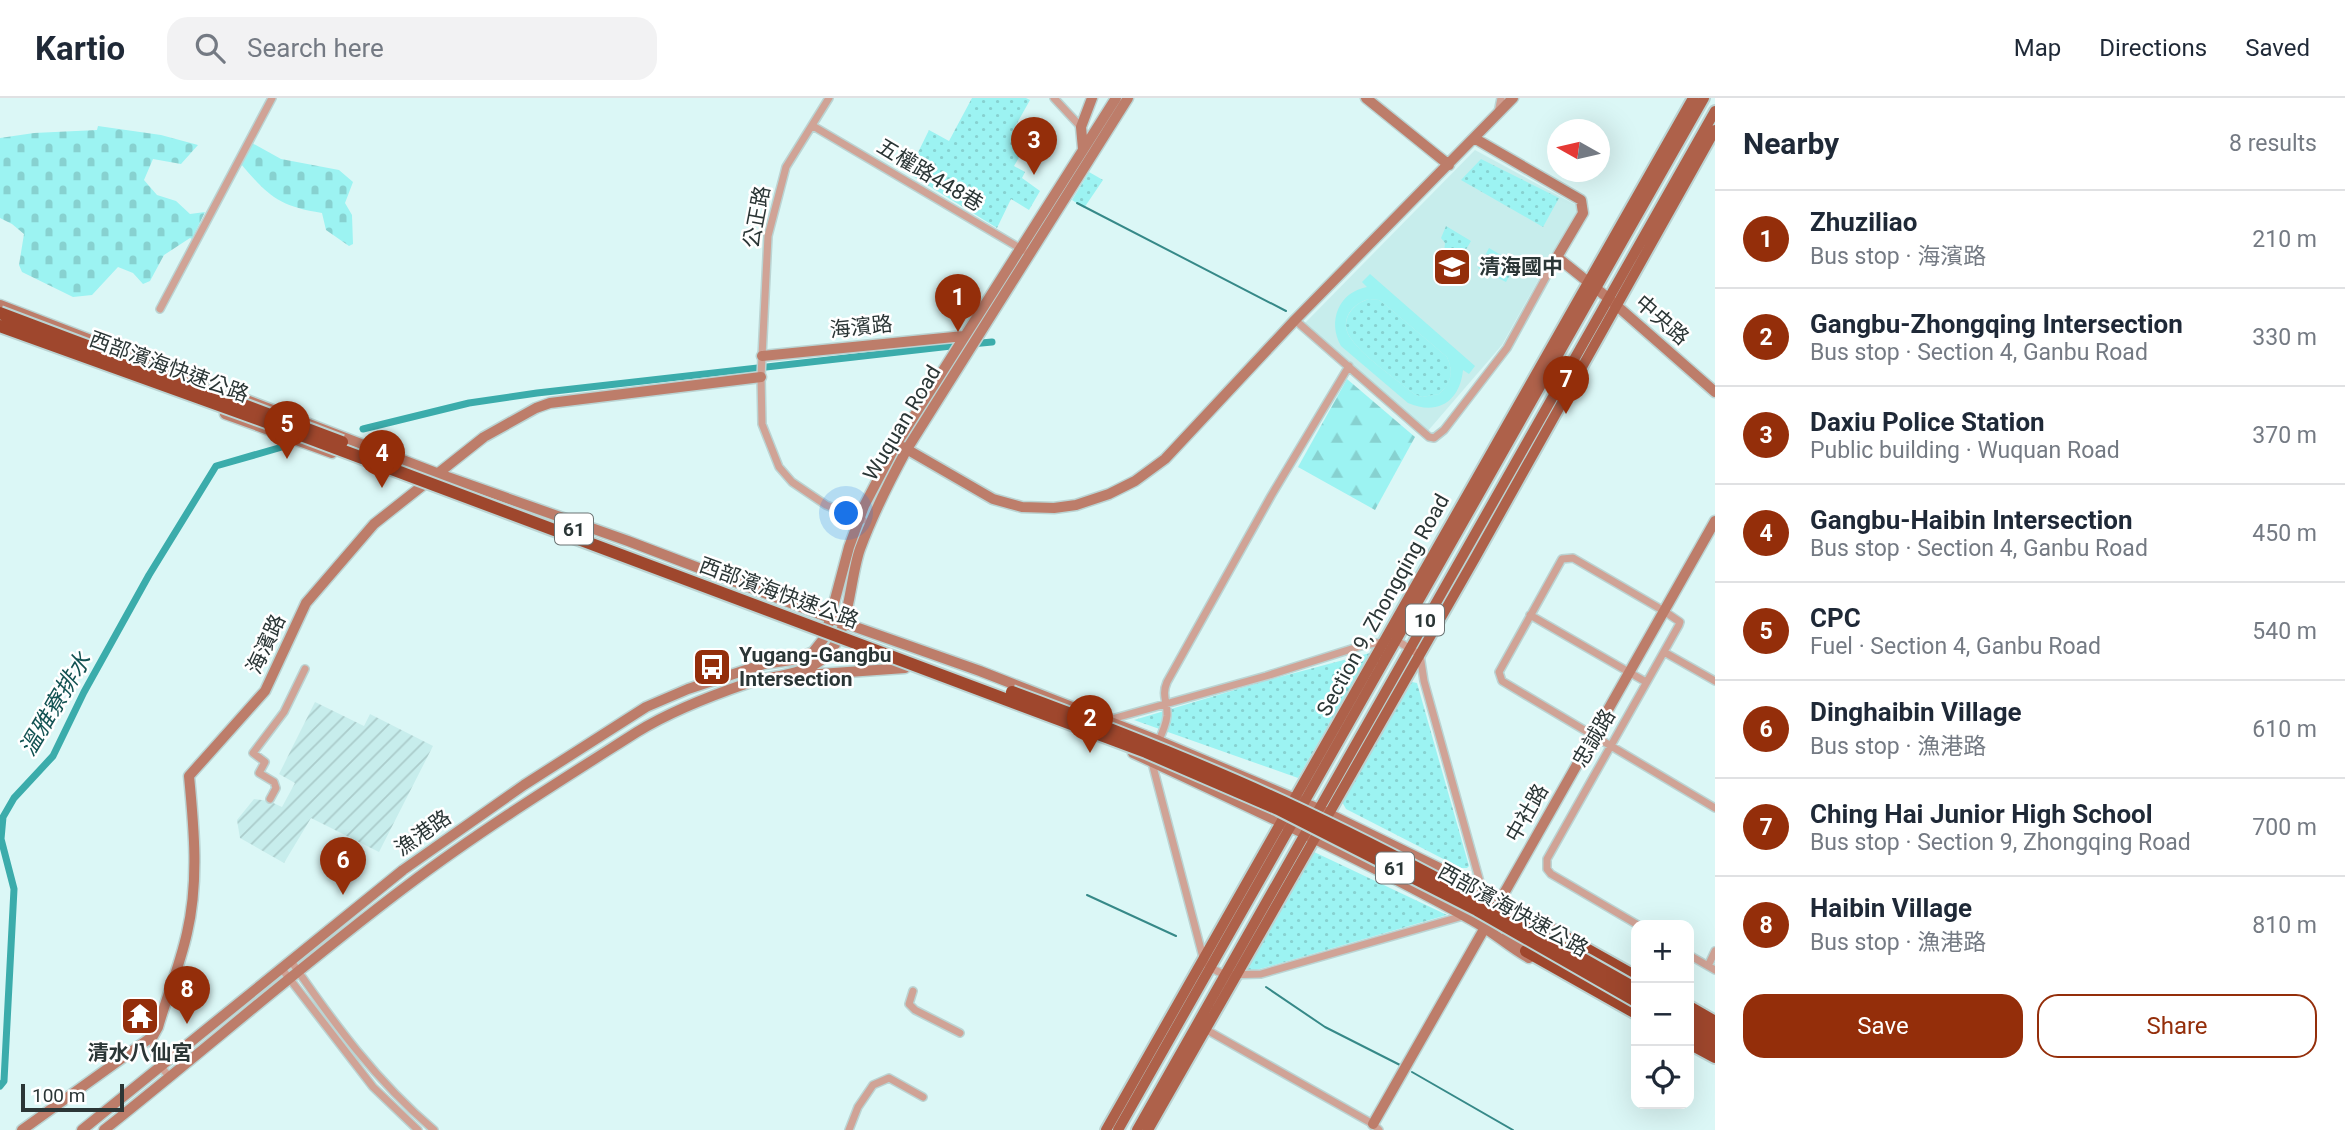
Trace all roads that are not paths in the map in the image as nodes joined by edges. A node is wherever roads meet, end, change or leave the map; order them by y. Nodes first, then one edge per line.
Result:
1 (272, 98) edge
2 (829, 98) edge
3 (1054, 98) edge
4 (1092, 98) edge
5 (1116, 98) edge
6 (1128, 98) edge
7 (1366, 98) edge
8 (1501, 98) edge
9 (1513, 98) edge
10 (1693, 98) edge
11 (1704, 98) edge
12 (1715, 111) edge
13 (1498, 114) junction
14 (813, 126) junction
15 (1081, 127) junction
16 (1715, 130) edge
17 (1474, 138) junction
18 (1088, 152) junction
19 (1449, 164) junction
20 (1025, 252) junction
21 (1557, 257) junction
22 (1592, 284) junction
23 (1612, 301) junction
24 (0, 305) edge
25 (160, 309) dead end
26 (0, 313) edge
27 (1295, 320) junction
28 (0, 328) edge
29 (964, 336) junction
30 (762, 356) junction
31 (1349, 366) junction
32 (761, 377) junction
33 (1715, 392) edge
34 (897, 443) junction
35 (907, 449) junction
36 (439, 474) junction
37 (422, 486) junction
38 (859, 519) junction
39 (1715, 521) edge
40 (870, 523) junction
41 (1664, 611) junction
42 (1530, 615) junction
43 (830, 618) junction
44 (842, 622) junction
45 (825, 637) junction
46 (1390, 640) junction
47 (837, 642) junction
48 (1409, 648) junction
49 (1664, 652) junction
50 (1420, 655) junction
51 (905, 668) junction
52 (304, 669) dead end
53 (1629, 673) junction
54 (784, 677) junction
55 (1715, 681) edge
56 (1646, 682) junction
57 (1167, 705) junction
58 (1107, 721) junction
59 (1594, 735) junction
60 (1159, 741) junction
61 (1611, 744) junction
62 (1151, 761) junction
63 (271, 799) dead end
64 (1300, 801) junction
65 (1715, 808) edge
66 (1324, 811) junction
67 (1287, 825) junction
68 (1310, 836) junction
69 (1485, 891) junction
70 (1500, 900) junction
71 (1515, 909) joint
72 (1464, 915) junction
73 (1631, 921) edge
74 (1485, 927) junction
75 (1495, 933) junction
76 (1526, 951) joint
77 (1715, 951) edge
78 (1694, 958) edge
79 (291, 961) junction
80 (1207, 965) junction
81 (1631, 968) edge
82 (1711, 968) edge
83 (282, 969) junction
84 (298, 972) junction
85 (1631, 974) edge
86 (1225, 975) junction
87 (1238, 975) junction
88 (289, 979) junction
89 (1631, 980) edge
90 (1631, 986) edge
91 (913, 991) dead end
92 (1631, 998) edge
93 (1631, 1004) edge
94 (1694, 1004) edge
95 (1631, 1010) edge
96 (1694, 1010) edge
97 (1631, 1016) edge
98 (1694, 1016) edge
99 (1715, 1016) edge
100 (1694, 1022) edge
101 (1715, 1022) edge
102 (1715, 1027) edge
103 (1205, 1029) junction
104 (960, 1033) dead end
105 (1694, 1034) edge
106 (1715, 1034) edge
107 (153, 1037) junction
108 (1694, 1040) edge
109 (1694, 1045) edge
110 (1715, 1045) edge
111 (1694, 1051) edge
112 (1715, 1051) edge
113 (1715, 1057) edge
114 (1715, 1063) edge
115 (160, 1067) junction
116 (170, 1077) junction
117 (923, 1097) dead end
118 (1376, 1127) edge
119 (429, 1128) edge
120 (22, 1130) edge
121 (82, 1130) edge
122 (104, 1130) edge
123 (418, 1130) edge
124 (849, 1130) edge
125 (1106, 1130) edge
126 (1118, 1130) edge
127 (1137, 1130) edge
128 (1149, 1130) edge

1 - 25 street
2 - 14 street, 公正路
3 - 15 street
4 - 15 street
5 - 18 street, Wuquan Road
6 - 18 street, Wuquan Road
7 - 19 street
8 - 13 street
9 - 13 street
10 - 22 main road, Section 9, Zhongqing Road
11 - 22 main road, Section 9, Zhongqing Road / 10
12 - 23 main road, Section 9, Zhongqing Road / 10
13 - 17 street
14 - 20 street, 五權路448巷
14 - 30 street, 公正路
15 - 18 street
16 - 23 main road, Section 9, Zhongqing Road
17 - 19 street
17 - 21 street
18 - 20 street, Wuquan Road
19 - 27 street
20 - 29 street, Wuquan Road
20 - 35 street, Wuquan Road
21 - 22 street, 中央路
21 - 31 street
22 - 23 street, 中央路
22 - 46 main road, Section 9, Zhongqing Road / 10
23 - 33 street, 中央路
23 - 48 main road, Section 9, Zhongqing Road / 10
23 - 50 main road, Section 9, Zhongqing Road
24 - 36 street
26 - 90 highway, 西部濱海快速公路 / 61, bridge
27 - 31 street
27 - 35 street
28 - 37 street
28 - 92 highway, 西部濱海快速公路 / 61, bridge
29 - 30 street, 海濱路
29 - 34 street, Wuquan Road
30 - 32 street, 公正路
31 - 57 street
32 - 36 street, 海濱路
32 - 38 street
34 - 35 street
34 - 38 street, Wuquan Road
35 - 40 street, Wuquan Road
36 - 37 street, 海濱路
36 - 43 street
37 - 45 street
37 - 107 street, 海濱路
38 - 40 street
38 - 43 street, Wuquan Road
39 - 41 street, 中社路
40 - 44 street, Wuquan Road
41 - 42 street
41 - 49 street, 忠誠路
41 - 53 street, 中社路
42 - 53 street
42 - 59 street
43 - 44 street
43 - 45 street, Wuquan Road
44 - 47 street, Wuquan Road
44 - 58 street
45 - 47 street
45 - 79 street, 漁港路
46 - 48 street
46 - 57 street
46 - 64 main road, Section 9, Zhongqing Road / 10
47 - 51 street
47 - 54 street, 漁港路
48 - 50 street
48 - 66 main road, Section 9, Zhongqing Road / 10
49 - 55 street
49 - 56 street, 忠誠路
50 - 66 main road, Section 9, Zhongqing Road
50 - 69 street
51 - 54 street
51 - 62 street
52 - 63 street
53 - 56 street
53 - 59 street, 中社路
54 - 84 street, 漁港路
56 - 61 street, 忠誠路
57 - 58 street
57 - 60 street
58 - 60 street
59 - 61 street
59 - 70 street, 中社路
60 - 62 street
60 - 64 street
61 - 65 street
61 - 73 street, 忠誠路
62 - 67 street
62 - 80 street
64 - 66 street
64 - 67 main road, Section 9, Zhongqing Road / 10
66 - 68 main road, Section 9, Zhongqing Road
66 - 69 street
67 - 68 street
67 - 80 main road, Section 9, Zhongqing Road / 10
68 - 72 street
68 - 86 main road, Section 9, Zhongqing Road
68 - 87 main road, Section 9, Zhongqing Road
69 - 70 street
70 - 71 street
70 - 74 street, 中社路
70 - 81 street
70 - 89 street
71 - 85 highway
72 - 74 street
72 - 87 street
74 - 75 street
74 - 118 street, 中社路
75 - 76 street
75 - 93 street
75 - 97 street
76 - 95 highway
77 - 82 street
78 - 82 street
79 - 83 street, 漁港路
79 - 84 street
80 - 86 street
80 - 125 main road, Section 9, Zhongqing Road
80 - 126 main road, Section 9, Zhongqing Road / 10
83 - 88 street
83 - 115 street, 漁港路
84 - 88 street, 漁港路
84 - 119 street
86 - 87 street
86 - 127 main road, Section 9, Zhongqing Road
87 - 103 main road, Section 9, Zhongqing Road
88 - 116 street, 漁港路
88 - 123 street
91 - 104 street
94 - 99 street
96 - 101 highway
98 - 102 street
100 - 106 highway
103 - 118 street
103 - 128 main road, Section 9, Zhongqing Road
105 - 110 highway
107 - 115 street
107 - 120 street
108 - 112 street
109 - 113 highway
111 - 114 street
115 - 116 street
115 - 121 street, 漁港路
116 - 122 street, 漁港路
117 - 124 street

